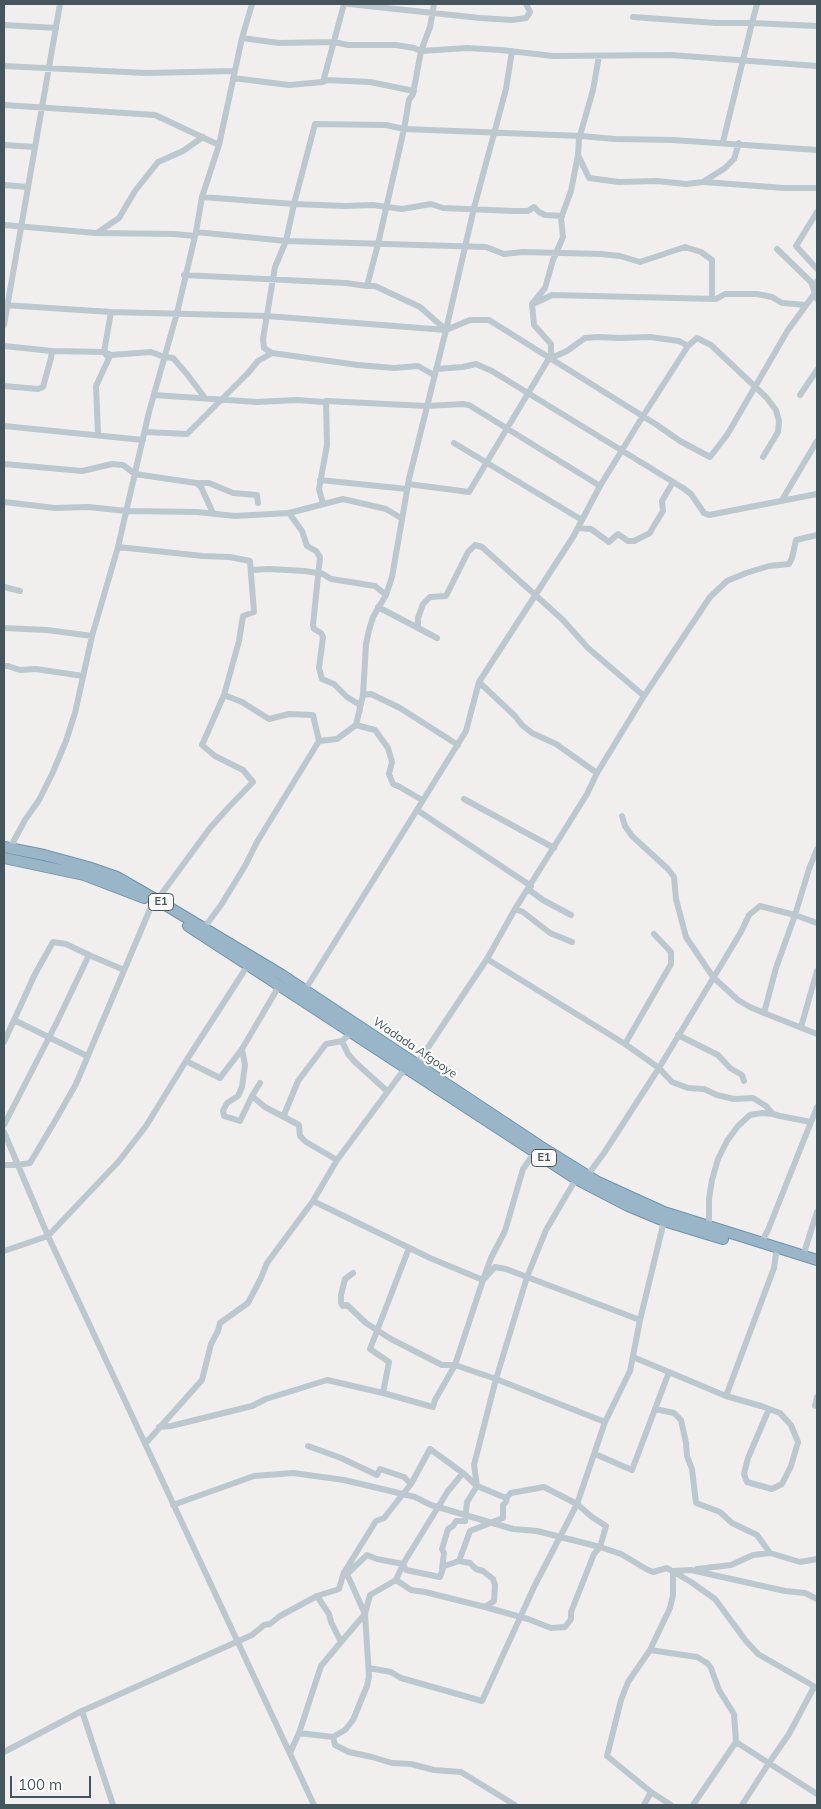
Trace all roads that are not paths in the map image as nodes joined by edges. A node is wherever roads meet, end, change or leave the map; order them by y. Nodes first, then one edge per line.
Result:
1 (60, 4) edge
2 (252, 4) edge
3 (344, 4) edge
4 (350, 4) edge
5 (434, 4) edge
6 (526, 4) edge
7 (757, 4) edge
8 (433, 13) junction
9 (633, 17) dead end
10 (752, 23) junction
11 (4, 25) edge
12 (817, 26) edge
13 (56, 28) junction
14 (242, 38) junction
15 (334, 42) junction
16 (421, 51) junction
17 (512, 51) junction
18 (599, 56) junction
19 (744, 61) junction
20 (4, 66) edge
21 (817, 66) edge
22 (50, 67) junction
23 (233, 74) junction
24 (323, 82) junction
25 (414, 91) junction
26 (4, 105) edge
27 (42, 107) junction
28 (404, 129) junction
29 (496, 132) junction
30 (581, 136) junction
31 (203, 137) junction
32 (723, 142) junction
33 (739, 143) junction
34 (4, 145) edge
35 (219, 145) junction
36 (35, 147) junction
37 (817, 150) edge
38 (578, 154) junction
39 (703, 182) junction
40 (4, 185) edge
41 (28, 187) junction
42 (817, 188) edge
43 (202, 197) junction
44 (294, 204) junction
45 (387, 207) junction
46 (474, 208) junction
47 (817, 212) edge
48 (562, 216) junction
49 (4, 226) edge
50 (20, 227) junction
51 (96, 233) junction
52 (195, 234) junction
53 (286, 241) junction
54 (378, 244) junction
55 (464, 247) junction
56 (777, 249) dead end
57 (556, 254) junction
58 (817, 269) edge
59 (184, 275) junction
60 (273, 279) junction
61 (817, 282) edge
62 (366, 286) junction
63 (816, 296) edge
64 (712, 299) junction
65 (532, 304) junction
66 (5, 305) edge
67 (806, 305) junction
68 (111, 312) junction
69 (176, 313) junction
70 (267, 316) junction
71 (4, 325) edge
72 (446, 330) junction
73 (4, 346) edge
74 (688, 346) junction
75 (52, 351) junction
76 (104, 352) junction
77 (272, 353) junction
78 (164, 357) junction
79 (549, 358) junction
80 (817, 370) edge
81 (435, 372) junction
82 (4, 386) edge
83 (754, 387) junction
84 (529, 393) junction
85 (154, 395) junction
86 (800, 395) dead end
87 (205, 398) junction
88 (222, 399) junction
89 (326, 401) junction
90 (426, 406) junction
91 (643, 416) junction
92 (4, 426) edge
93 (508, 428) junction
94 (145, 432) junction
95 (98, 434) junction
96 (143, 440) junction
97 (817, 441) edge
98 (454, 443) dead end
99 (622, 451) junction
100 (763, 457) dead end
101 (487, 462) junction
102 (4, 464) edge
103 (135, 474) junction
104 (320, 480) junction
105 (673, 482) junction
106 (196, 483) junction
107 (407, 486) junction
108 (600, 486) junction
109 (817, 494) edge
110 (782, 500) junction
111 (4, 502) edge
112 (258, 504) dead end
113 (324, 504) junction
114 (127, 511) junction
115 (289, 513) junction
116 (213, 514) junction
117 (401, 518) junction
118 (582, 520) junction
119 (578, 528) junction
120 (817, 535) edge
121 (118, 546) junction
122 (251, 570) junction
123 (319, 573) junction
124 (4, 587) edge
125 (20, 591) dead end
126 (386, 595) junction
127 (536, 595) junction
128 (378, 607) junction
129 (4, 628) edge
130 (418, 628) junction
131 (92, 636) junction
132 (437, 638) dead end
133 (4, 666) edge
134 (83, 676) junction
135 (479, 682) junction
136 (224, 695) junction
137 (363, 695) junction
138 (644, 696) junction
139 (360, 711) junction
140 (356, 725) junction
141 (319, 741) junction
142 (458, 744) junction
143 (597, 772) junction
144 (464, 799) dead end
145 (422, 800) junction
146 (417, 810) junction
147 (622, 816) dead end
148 (7, 848) edge
149 (554, 848) junction
150 (817, 850) edge
151 (4, 858) edge
152 (530, 888) junction
153 (155, 901) junction
154 (515, 909) junction
155 (795, 914) junction
156 (571, 915) dead end
157 (817, 923) edge
158 (204, 928) junction
159 (654, 934) dead end
160 (572, 942) dead end
161 (89, 955) junction
162 (487, 959) junction
163 (248, 965) junction
164 (124, 970) junction
165 (817, 971) edge
166 (713, 977) junction
167 (279, 986) junction
168 (305, 990) junction
169 (764, 1013) junction
170 (14, 1020) junction
171 (800, 1027) junction
172 (352, 1032) junction
173 (817, 1034) edge
174 (678, 1035) junction
175 (49, 1038) junction
176 (342, 1041) junction
177 (4, 1042) edge
178 (625, 1044) junction
179 (242, 1049) junction
180 (87, 1056) junction
181 (186, 1062) junction
182 (417, 1064) junction
183 (406, 1067) junction
184 (658, 1068) junction
185 (744, 1081) dead end
186 (260, 1083) dead end
187 (388, 1091) junction
188 (252, 1096) junction
189 (817, 1107) edge
190 (773, 1114) junction
191 (284, 1117) junction
192 (811, 1122) junction
193 (4, 1125) edge
194 (4, 1132) edge
195 (535, 1152) junction
196 (337, 1160) junction
197 (4, 1165) edge
198 (18, 1166) junction
199 (587, 1176) junction
200 (576, 1179) junction
201 (313, 1201) junction
202 (817, 1212) edge
203 (664, 1221) junction
204 (709, 1227) junction
205 (48, 1236) junction
206 (761, 1243) junction
207 (409, 1248) junction
208 (4, 1250) edge
209 (776, 1254) junction
210 (803, 1256) junction
211 (817, 1260) edge
212 (817, 1267) edge
213 (353, 1273) dead end
214 (527, 1277) junction
215 (483, 1280) junction
216 (640, 1320) junction
217 (378, 1331) junction
218 (633, 1356) junction
219 (455, 1365) junction
220 (669, 1372) junction
221 (496, 1379) junction
222 (383, 1393) junction
223 (726, 1396) junction
224 (817, 1397) edge
225 (815, 1406) dead end
226 (655, 1409) junction
227 (769, 1409) junction
228 (605, 1422) junction
229 (159, 1427) junction
230 (145, 1444) junction
231 (308, 1446) dead end
232 (595, 1454) junction
233 (463, 1474) junction
234 (411, 1484) junction
235 (477, 1486) junction
236 (402, 1494) junction
237 (506, 1498) junction
238 (577, 1504) junction
239 (173, 1505) junction
240 (440, 1506) junction
241 (466, 1514) junction
242 (492, 1522) junction
243 (558, 1537) junction
244 (600, 1547) junction
245 (770, 1553) junction
246 (817, 1559) edge
247 (459, 1561) junction
248 (403, 1564) junction
249 (691, 1570) junction
250 (674, 1571) junction
251 (346, 1573) junction
252 (440, 1577) junction
253 (396, 1580) junction
254 (317, 1596) junction
255 (817, 1599) edge
256 (484, 1607) junction
257 (365, 1614) junction
258 (520, 1616) junction
259 (237, 1642) junction
260 (341, 1642) junction
261 (650, 1650) junction
262 (369, 1668) junction
263 (816, 1688) edge
264 (82, 1711) junction
265 (299, 1733) junction
266 (332, 1737) junction
267 (736, 1742) junction
268 (4, 1752) edge
269 (290, 1753) junction
270 (769, 1763) junction
271 (651, 1792) junction
272 (817, 1794) edge
273 (113, 1805) edge
274 (314, 1805) edge
275 (515, 1805) edge
276 (644, 1805) edge
277 (671, 1805) edge
278 (693, 1805) edge
279 (742, 1805) edge

1 - 13 street
2 - 14 street
3 - 15 street
4 - 8 street
5 - 8 street
6 - 8 street
7 - 10 street
8 - 16 street
9 - 10 street
10 - 12 street
10 - 19 street
11 - 13 street
13 - 22 street
14 - 15 street
14 - 23 street
15 - 16 street
15 - 24 street
16 - 17 street
16 - 25 street
17 - 18 street
17 - 29 street
18 - 19 street
18 - 30 street
19 - 21 street
19 - 32 street
20 - 22 street
22 - 23 street
22 - 27 street
23 - 24 street
23 - 35 street
24 - 25 street
25 - 28 street
26 - 27 street
27 - 31 street
27 - 36 street
28 - 29 street
28 - 44 street
28 - 45 street
29 - 30 street
29 - 46 street
30 - 32 street
30 - 38 street
31 - 35 street
31 - 51 street
32 - 33 street
33 - 37 street
33 - 39 street
34 - 36 street
35 - 43 street
36 - 41 street
38 - 39 street
38 - 48 street
39 - 42 street
40 - 41 street
41 - 50 street
43 - 44 street
43 - 52 street
44 - 45 street
44 - 53 street
45 - 46 street
45 - 54 street
46 - 48 street
46 - 55 street
47 - 58 street
48 - 57 street
49 - 50 street
50 - 51 street
50 - 66 street
51 - 52 street
52 - 53 street
52 - 59 street
53 - 54 street
53 - 60 street
54 - 55 street
54 - 62 street
55 - 57 street
55 - 72 street
56 - 63 street
57 - 64 street
57 - 65 street
59 - 60 street
59 - 69 street
60 - 62 street
60 - 70 street
61 - 63 street
62 - 72 street
63 - 67 street
64 - 65 street
64 - 67 street
65 - 79 street
66 - 68 street
66 - 71 street
67 - 83 street
68 - 69 street
68 - 76 street
69 - 70 street
69 - 78 street
70 - 72 street
70 - 77 street
72 - 79 street
72 - 81 street
73 - 75 street
74 - 79 street
74 - 83 street
74 - 91 street
75 - 76 street
75 - 82 street
76 - 78 street
76 - 95 street
77 - 81 street
77 - 88 street
78 - 85 street
78 - 87 street
79 - 84 street
79 - 91 street
80 - 86 street
81 - 84 street
81 - 90 street
83 - 91 street
83 - 100 street
84 - 93 street
84 - 99 street
85 - 87 street
85 - 94 street
87 - 88 street
88 - 89 street
88 - 94 street
89 - 90 street
89 - 104 street
90 - 93 street
90 - 107 street
91 - 99 street
92 - 95 street
93 - 101 street
93 - 108 street
94 - 96 street
95 - 96 street
96 - 103 street
97 - 110 street
98 - 101 street
99 - 105 street
99 - 108 street
101 - 107 street
101 - 118 street
102 - 103 street
103 - 106 street
103 - 114 street
104 - 107 street
104 - 113 street
105 - 110 street
105 - 119 street
106 - 112 street
106 - 116 street
107 - 117 street
108 - 118 street
109 - 110 street
111 - 114 street
113 - 115 street
113 - 117 street
114 - 116 street
114 - 121 street
115 - 116 street
115 - 123 street
117 - 126 street
118 - 119 street
119 - 127 street
120 - 138 street
121 - 122 street
121 - 131 street
122 - 123 street
122 - 136 street
123 - 126 street
123 - 139 street
124 - 125 street
126 - 128 street
127 - 130 street
127 - 135 street
127 - 138 street
128 - 130 street
128 - 137 street
129 - 131 street
130 - 132 street
131 - 134 street
133 - 134 street
134 - 148 street
135 - 142 street
135 - 143 street
136 - 141 street
136 - 153 street
137 - 139 street
137 - 142 street
138 - 143 street
139 - 140 street
140 - 141 street
140 - 145 street
141 - 158 street
142 - 145 street
143 - 149 street
144 - 149 street
145 - 146 street
146 - 152 street
146 - 168 street
147 - 166 street
148 - 153 highway, Wadada Afgooye / E1
149 - 152 street
150 - 155 street
151 - 153 highway, Wadada Afgooye / E1
152 - 154 street
152 - 156 street
153 - 158 highway, Wadada Afgooye / E1
153 - 163 highway, Wadada Afgooye / E1
153 - 164 street
154 - 160 street
154 - 162 street
155 - 157 street
155 - 166 street
155 - 169 street
158 - 168 highway, Wadada Afgooye / E1
159 - 178 street
161 - 164 street
161 - 170 street
161 - 175 street
162 - 178 street
162 - 182 street
163 - 167 highway, Wadada Afgooye / E1
163 - 181 street
164 - 180 street
165 - 171 street
166 - 169 street
166 - 174 street
167 - 172 highway, Wadada Afgooye / E1
167 - 179 street
168 - 182 highway, Wadada Afgooye / E1
169 - 171 street
170 - 175 street
170 - 177 street
171 - 173 street
172 - 176 street
172 - 183 highway, Wadada Afgooye / E1
174 - 184 street
174 - 185 street
175 - 180 street
175 - 193 street
176 - 187 street
176 - 191 street
178 - 184 street
179 - 181 street
179 - 188 street
180 - 198 street
181 - 205 street
182 - 199 highway, Wadada Afgooye / E1
183 - 187 street
183 - 195 highway, Wadada Afgooye / E1
184 - 190 street
184 - 199 street
186 - 188 street
187 - 196 street
188 - 191 street
189 - 192 street
190 - 192 street
190 - 204 street
191 - 196 street
192 - 206 street
194 - 198 street
195 - 200 highway, Wadada Afgooye / E1
195 - 215 street
196 - 201 street
197 - 198 street
198 - 205 street
199 - 204 highway, Wadada Afgooye / E1
200 - 203 highway, Wadada Afgooye / E1
200 - 214 street
201 - 207 street
201 - 229 street
202 - 210 street
203 - 209 highway, Wadada Afgooye / E1
203 - 216 street
204 - 206 highway, Wadada Afgooye / E1
205 - 208 street
205 - 230 street
206 - 210 highway, Wadada Afgooye / E1
207 - 215 street
207 - 217 street
209 - 212 highway, Wadada Afgooye / E1
209 - 223 street
210 - 211 highway, Wadada Afgooye / E1
213 - 217 street
214 - 215 street
214 - 216 street
214 - 221 street
215 - 219 street
216 - 218 street
217 - 219 street
217 - 222 street
218 - 220 street
218 - 228 street
219 - 221 street
219 - 222 street
220 - 223 street
220 - 226 street
221 - 228 street
221 - 235 street
222 - 229 street
223 - 227 street
224 - 225 street
226 - 232 street
226 - 245 street
227 - 227 street
228 - 232 street
229 - 230 street
230 - 239 street
231 - 234 street
232 - 238 street
233 - 234 street
233 - 235 street
233 - 240 street
234 - 236 street
235 - 237 street
235 - 241 street
236 - 239 street
236 - 240 street
236 - 251 street
237 - 238 street
237 - 242 street
238 - 243 street
238 - 244 street
239 - 259 street
240 - 241 street
240 - 248 street
241 - 242 street
241 - 252 street
242 - 243 street
242 - 247 street
243 - 244 street
243 - 258 street
244 - 250 street
244 - 258 street
245 - 246 street
245 - 249 street
247 - 252 street
247 - 256 street
248 - 251 street
248 - 252 street
248 - 253 street
249 - 250 street
249 - 255 street
250 - 261 street
250 - 263 street
251 - 254 street
251 - 257 street
253 - 256 street
253 - 257 street
254 - 259 street
254 - 260 street
256 - 258 street
257 - 260 street
257 - 262 street
258 - 262 street
259 - 264 street
259 - 269 street
260 - 265 street
261 - 267 street
261 - 271 street
262 - 266 street
263 - 270 street
264 - 268 street
264 - 273 street
265 - 266 street
265 - 269 street
266 - 275 street
267 - 270 street
267 - 278 street
269 - 274 street
270 - 272 street
270 - 279 street
271 - 276 street
271 - 277 street

